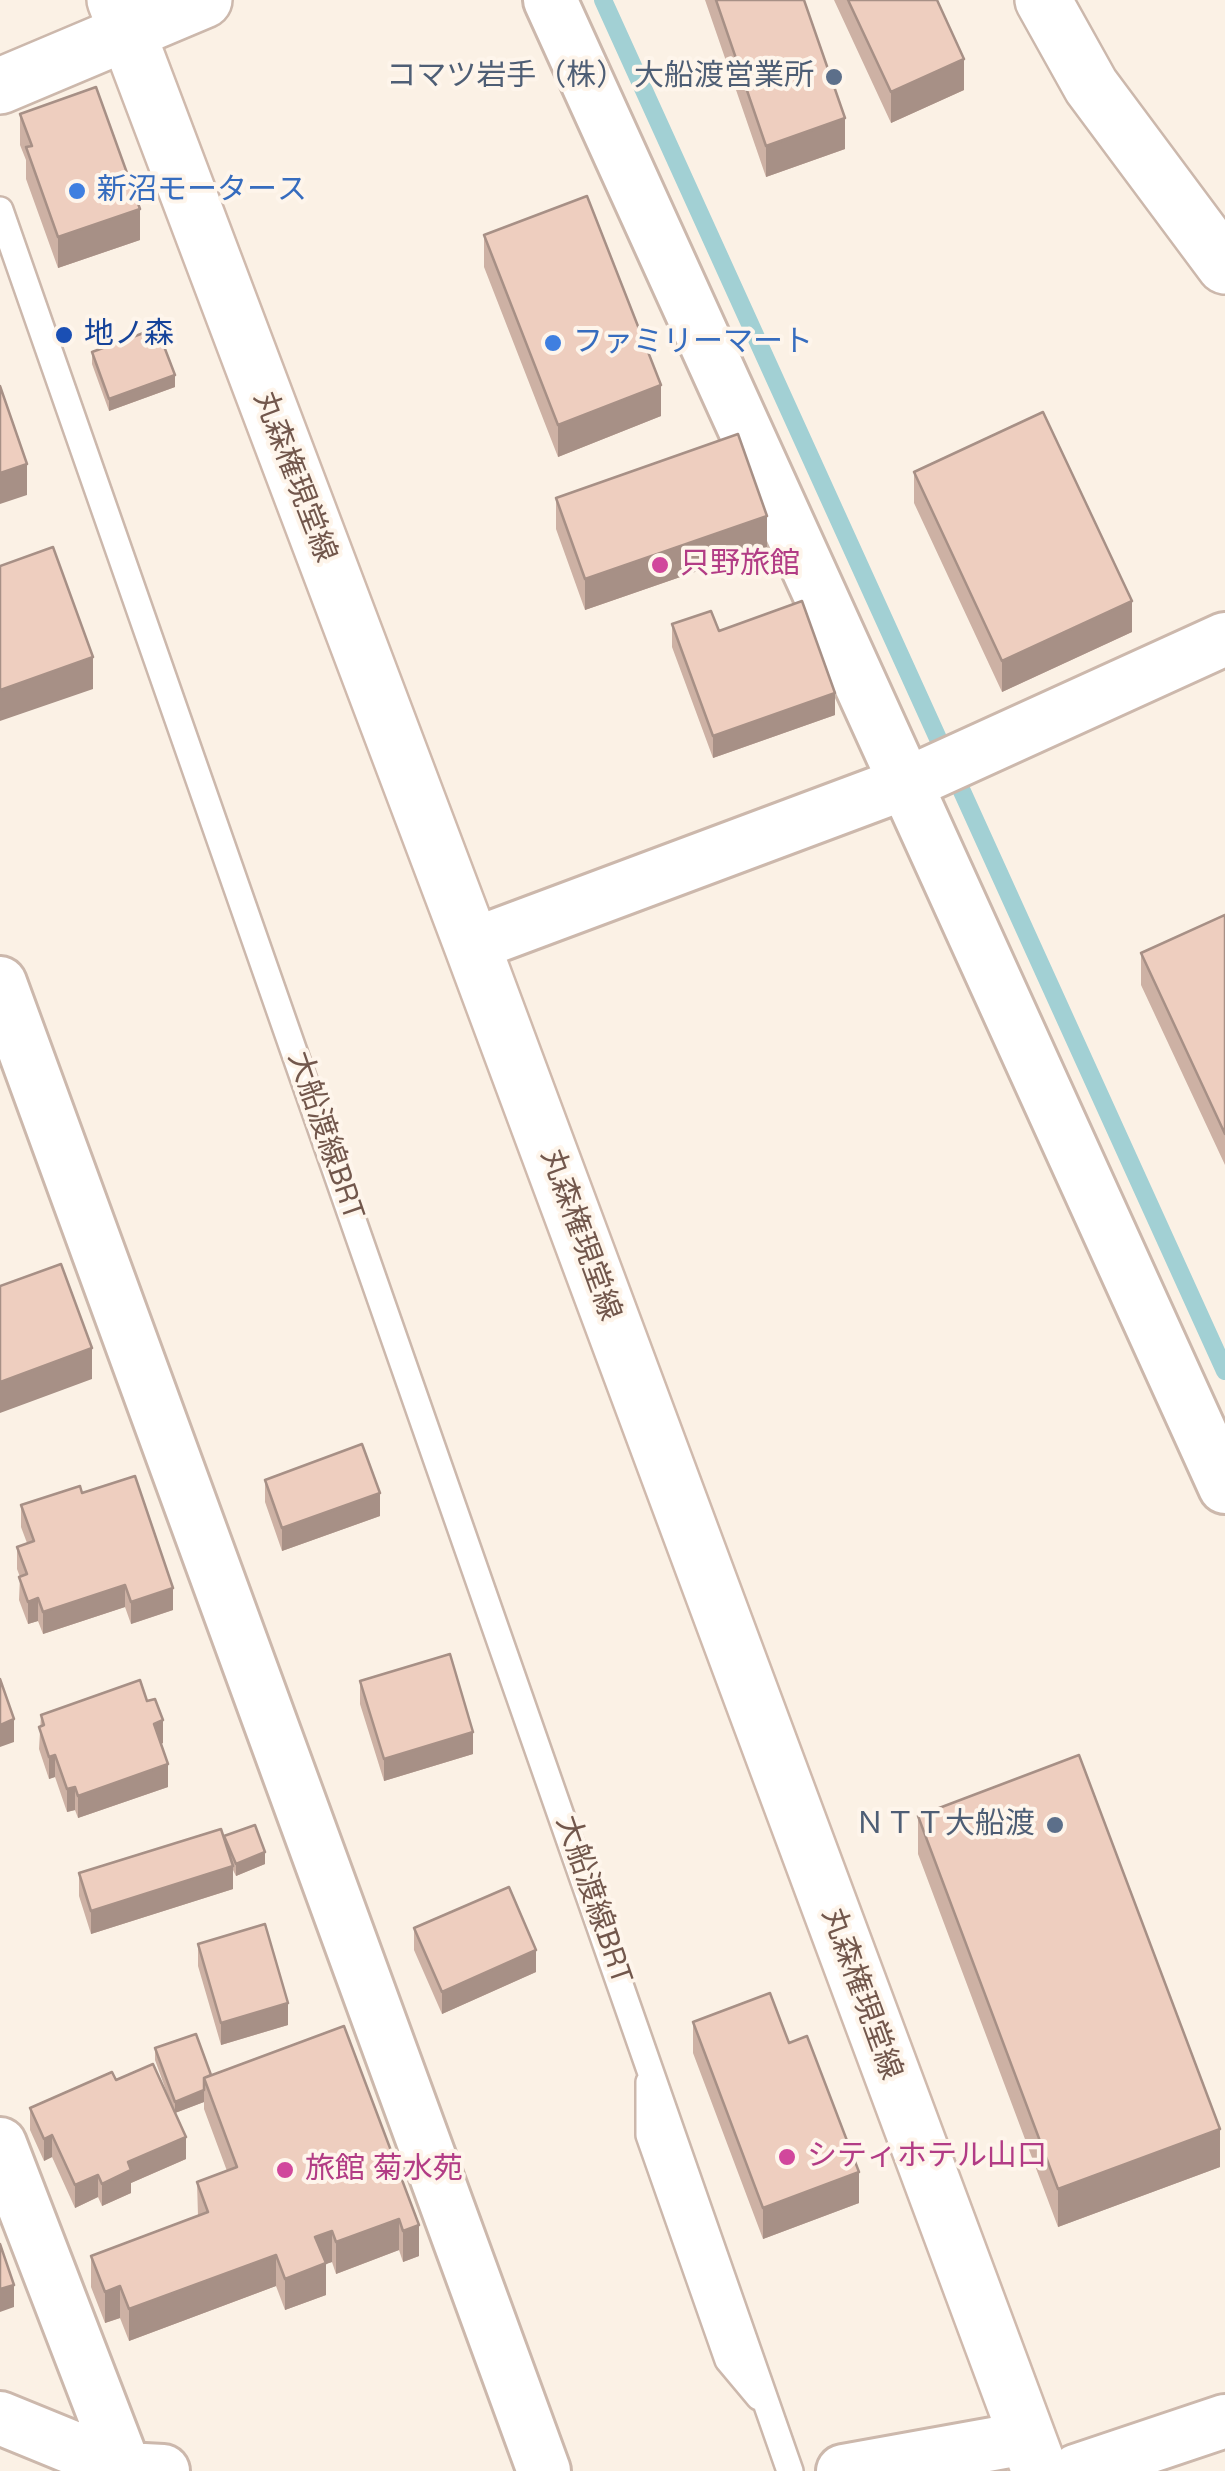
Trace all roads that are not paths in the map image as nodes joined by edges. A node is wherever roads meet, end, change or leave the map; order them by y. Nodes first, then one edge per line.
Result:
1 (204, 0) edge
2 (550, 0) edge
3 (1043, 0) edge
4 (120, 16) edge
5 (0, 86) edge
6 (0, 210) edge
7 (1225, 266) edge
8 (1225, 639) edge
9 (914, 780) junction
10 (472, 946) junction
11 (0, 983) edge
12 (1225, 1487) edge
13 (0, 2144) edge
14 (0, 2418) edge
15 (1225, 2421) edge
16 (1033, 2454) edge
17 (144, 2470) edge
18 (544, 2471) edge
19 (790, 2471) edge
20 (843, 2471) edge
21 (1076, 2471) edge

1 - 4 main road
2 - 9 street
3 - 7 main road
4 - 5 main road
4 - 10 main road, 丸森権現堂線
6 - 19 lane, 大船渡線BRT
8 - 9 street
9 - 10 street
9 - 12 street
10 - 16 main road, 丸森権現堂線
11 - 18 street
13 - 17 street
14 - 17 street
15 - 21 street
16 - 20 street

